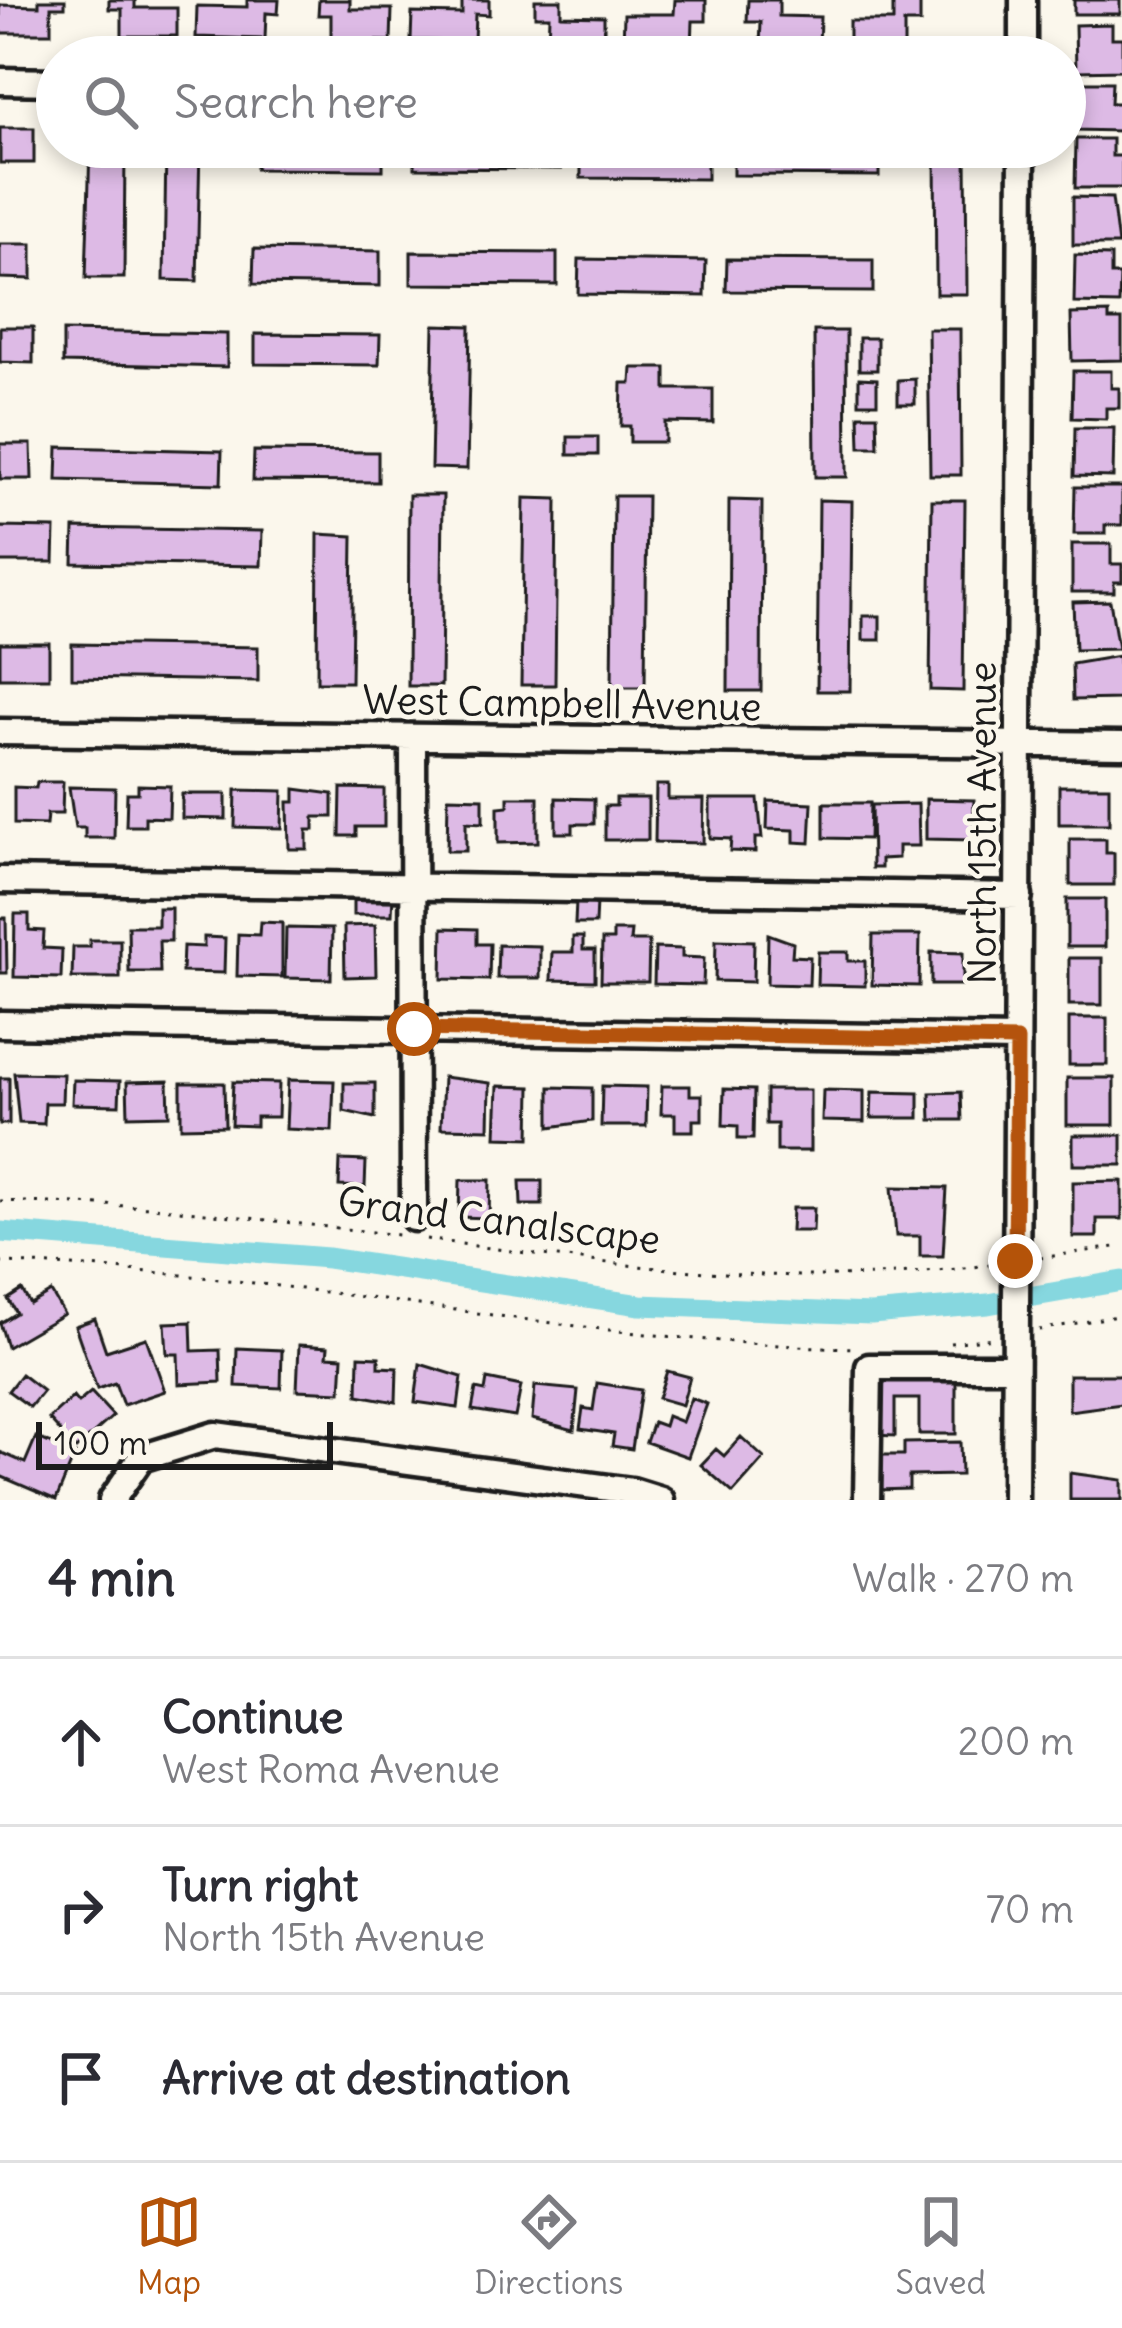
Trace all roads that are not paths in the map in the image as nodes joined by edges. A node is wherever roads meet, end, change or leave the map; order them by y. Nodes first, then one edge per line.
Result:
1 (1023, 0) edge
2 (1023, 36) edge
3 (0, 81) edge
4 (36, 82) edge
5 (1022, 168) edge
6 (0, 732) edge
7 (413, 738) junction
8 (1019, 744) junction
9 (1122, 745) edge
10 (0, 880) edge
11 (413, 887) junction
12 (1019, 896) junction
13 (0, 1024) edge
14 (414, 1029) junction
15 (1017, 1040) junction
16 (412, 1231) road end
17 (1016, 1366) junction
18 (112, 1500) edge
19 (661, 1500) edge
20 (867, 1500) edge
21 (1015, 1500) edge

1 - 2 street
3 - 4 street
5 - 8 street, North 15th Avenue
6 - 7 street, West Campbell Avenue
7 - 8 street, West Campbell Avenue
7 - 11 street
8 - 9 street, West Campbell Avenue
8 - 12 street, North 15th Avenue
10 - 11 street
11 - 12 street
11 - 14 street
12 - 15 street, North 15th Avenue
13 - 14 street
14 - 15 street
14 - 16 street
15 - 17 street, North 15th Avenue
17 - 20 street
17 - 21 street, North 15th Avenue
18 - 19 street

